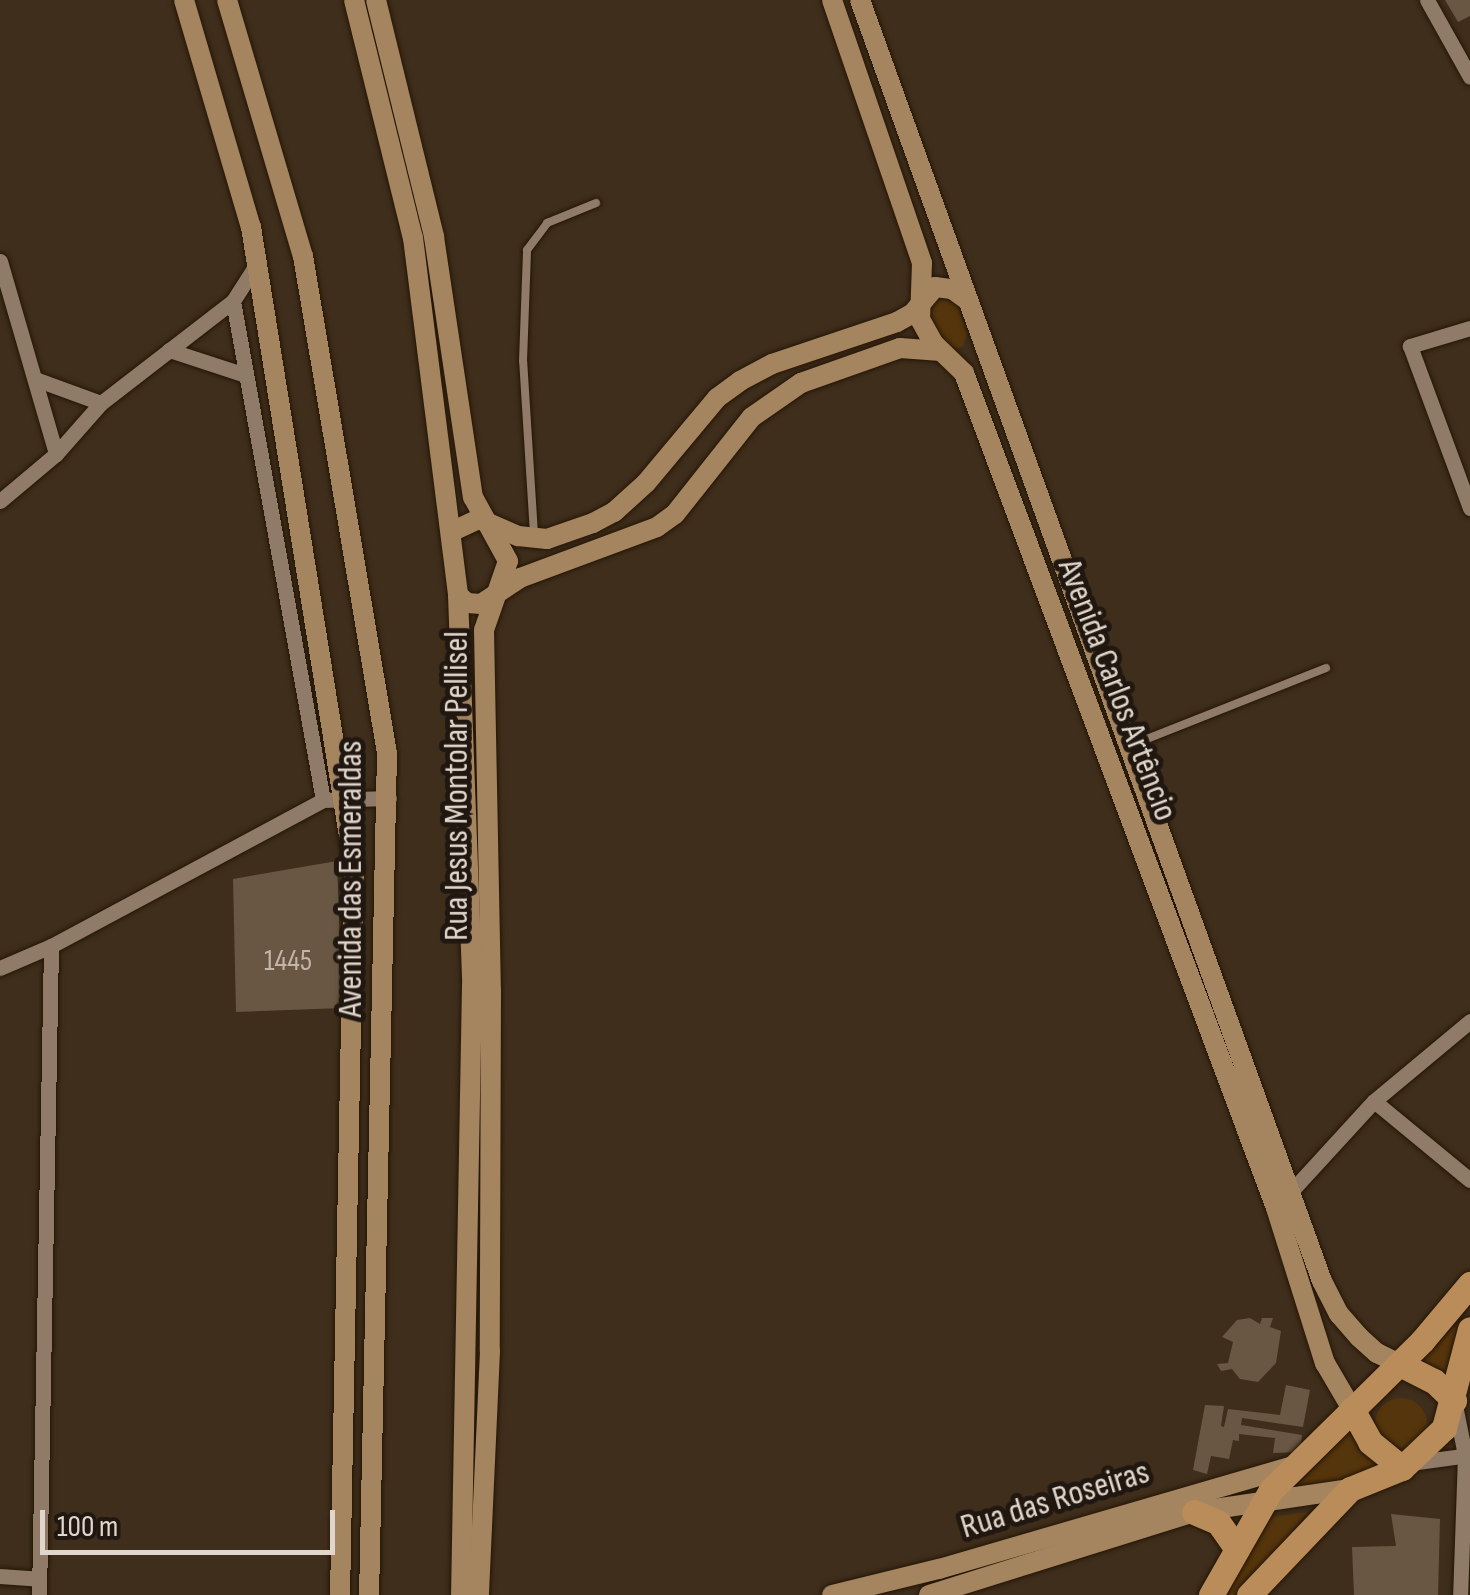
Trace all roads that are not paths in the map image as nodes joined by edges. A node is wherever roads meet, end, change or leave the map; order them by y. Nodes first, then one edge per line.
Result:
1 (184, 0) edge
2 (227, 0) edge
3 (354, 0) edge
4 (376, 0) edge
5 (832, 0) edge
6 (860, 0) edge
7 (1427, 0) edge
8 (1470, 77) edge
9 (886, 78) junction
10 (862, 88) junction
11 (596, 203) dead end
12 (0, 260) edge
13 (256, 265) junction
14 (966, 299) junction
15 (233, 302) junction
16 (919, 306) junction
17 (975, 321) junction
18 (1470, 328) edge
19 (170, 350) junction
20 (946, 353) junction
21 (245, 375) junction
22 (38, 380) junction
23 (101, 403) junction
24 (56, 454) junction
25 (0, 501) edge
26 (1470, 508) edge
27 (486, 520) junction
28 (452, 531) junction
29 (534, 538) junction
30 (458, 596) junction
31 (494, 599) junction
32 (1326, 668) dead end
33 (1129, 746) junction
34 (389, 798) junction
35 (346, 799) junction
36 (323, 800) junction
37 (1195, 920) junction
38 (1172, 928) junction
39 (52, 946) junction
40 (0, 968) edge
41 (1470, 1022) edge
42 (1374, 1101) junction
43 (1470, 1180) edge
44 (1293, 1190) junction
45 (1276, 1208) junction
46 (379, 1269) junction
47 (349, 1270) junction
48 (1470, 1284) edge
49 (1470, 1330) edge
50 (1400, 1364) junction
51 (467, 1392) junction
52 (489, 1394) junction
53 (1454, 1400) junction
54 (1352, 1408) junction
55 (1468, 1455) edge
56 (1296, 1465) junction
57 (1406, 1466) junction
58 (1350, 1489) junction
59 (1261, 1504) junction
60 (1194, 1512) junction
61 (1237, 1549) junction
62 (939, 1569) junction
63 (0, 1576) edge
64 (38, 1587) edge
65 (939, 1594) edge
66 (340, 1595) edge
67 (370, 1595) edge
68 (460, 1595) edge
69 (479, 1595) edge
70 (832, 1595) edge
71 (1211, 1595) edge
72 (1249, 1595) edge
73 (1460, 1595) edge

1 - 13 main road, Avenida das Esmeraldas
2 - 34 main road, Avenida das Esmeraldas
3 - 28 main road, Rua Jesus Montolar Pellisel
4 - 27 main road, Rua Jesus Montolar Pellisel
5 - 10 main road, Avenida Carlos Artêncio
6 - 9 main road, Avenida Carlos Artêncio
7 - 8 street
9 - 10 main road
9 - 14 main road, Avenida Carlos Artêncio
10 - 16 main road, Avenida Carlos Artêncio
11 - 29 lane
12 - 22 street
13 - 15 street
13 - 35 main road, Avenida das Esmeraldas
14 - 16 main road
14 - 17 main road, Avenida Carlos Artêncio
15 - 19 street
15 - 21 street
16 - 20 main road, Avenida Carlos Artêncio
16 - 29 main road
17 - 20 main road
17 - 33 main road, Avenida Carlos Artêncio
18 - 26 street
19 - 21 street
19 - 23 street
20 - 31 main road
20 - 38 main road, Avenida Carlos Artêncio
21 - 36 street
22 - 23 street
22 - 24 street
23 - 24 street
24 - 25 street
27 - 28 main road
27 - 29 main road
27 - 31 main road, Rua Jesus Montolar Pellisel
28 - 30 main road, Rua Jesus Montolar Pellisel
30 - 31 main road
30 - 51 main road, Rua Jesus Montolar Pellisel
31 - 52 main road, Rua Jesus Montolar Pellisel
32 - 33 lane
33 - 37 main road, Avenida Carlos Artêncio
34 - 35 street
34 - 46 main road, Avenida das Esmeraldas
35 - 36 street
35 - 47 main road, Avenida das Esmeraldas
36 - 39 street
37 - 38 main road
37 - 44 main road, Avenida Carlos Artêncio
38 - 45 main road, Avenida Carlos Artêncio
39 - 40 street
39 - 64 street
41 - 42 street
42 - 43 street
42 - 44 street
44 - 45 street
44 - 50 main road, Avenida Carlos Artêncio
45 - 54 main road, Avenida Carlos Artêncio
46 - 47 main road
46 - 67 main road, Avenida das Esmeraldas
47 - 66 main road, Avenida das Esmeraldas
48 - 50 main road
49 - 53 main road
50 - 53 main road
50 - 54 main road
51 - 52 main road
51 - 68 main road, Rua Jesus Montolar Pellisel
52 - 69 main road, Rua Jesus Montolar Pellisel
53 - 55 street
53 - 57 main road
54 - 56 main road
54 - 57 main road
55 - 57 street
55 - 73 street
56 - 59 main road
56 - 62 main road, Rua das Roseiras
57 - 58 main road
58 - 59 main road, Rua das Roseiras
58 - 72 main road
59 - 60 main road, Rua das Roseiras
59 - 61 main road
60 - 61 main road
60 - 65 main road, Rua das Roseiras
61 - 71 main road
62 - 65 street
62 - 70 main road, Rua das Roseiras
63 - 64 street

